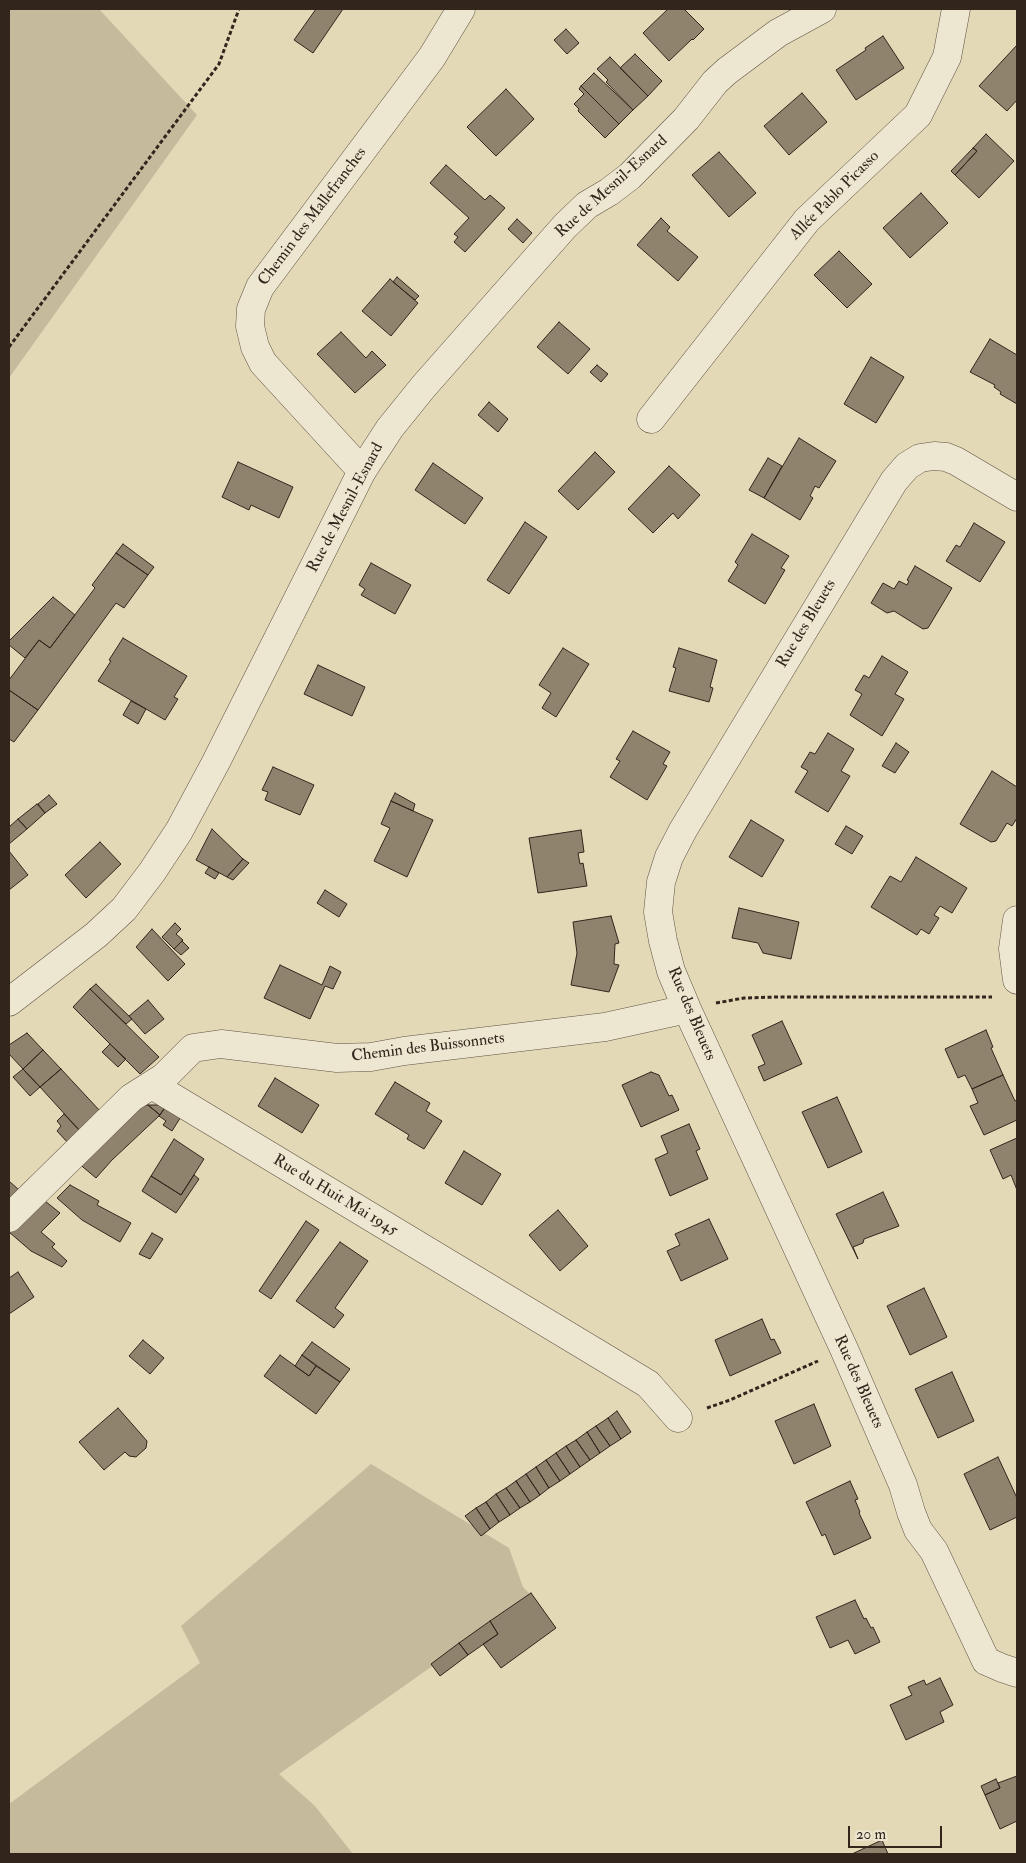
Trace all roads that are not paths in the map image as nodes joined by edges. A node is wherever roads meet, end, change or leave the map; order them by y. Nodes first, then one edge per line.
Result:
1 (461, 9) edge
2 (822, 9) edge
3 (956, 9) edge
4 (651, 419) dead end
5 (362, 471) junction
6 (1017, 497) edge
7 (1017, 920) edge
8 (1008, 988) edge
9 (9, 1002) edge
10 (697, 1007) junction
11 (152, 1085) junction
12 (9, 1218) edge
13 (678, 1418) dead end
14 (1017, 1673) edge

1 - 5 street, Chemin des Mallefranches
2 - 5 street, Rue de Mesnil-Esnard
3 - 4 street, Allée Pablo Picasso
5 - 9 street, Rue de Mesnil-Esnard
6 - 10 street, Rue des Bleuets
7 - 8 street
10 - 11 street, Chemin des Buissonnets
10 - 14 street, Rue des Bleuets
11 - 12 street
11 - 13 street, Rue du Huit Mai 1945

